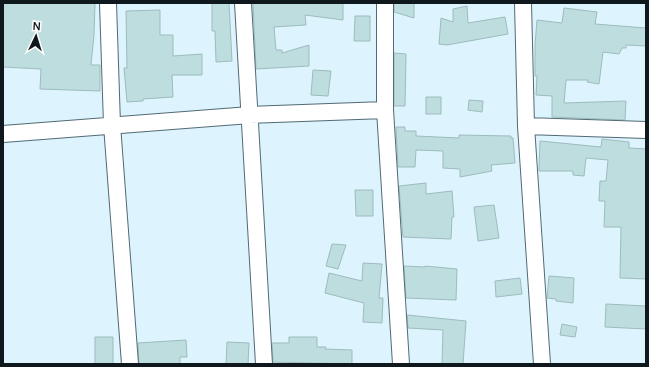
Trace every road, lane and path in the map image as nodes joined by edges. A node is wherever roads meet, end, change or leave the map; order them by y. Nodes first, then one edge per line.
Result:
1 (108, 3) edge
2 (243, 3) edge
3 (386, 3) edge
4 (523, 3) edge
5 (385, 110) junction
6 (250, 115) junction
7 (112, 125) junction
8 (526, 126) junction
9 (646, 130) edge
10 (3, 134) edge
11 (130, 364) edge
12 (264, 364) edge
13 (401, 364) edge
14 (542, 364) edge

1 - 7 street
2 - 6 street
3 - 5 street
4 - 8 street
5 - 6 street
5 - 13 street
6 - 7 street
6 - 12 street
7 - 10 street
7 - 11 street
8 - 9 street
8 - 14 street

